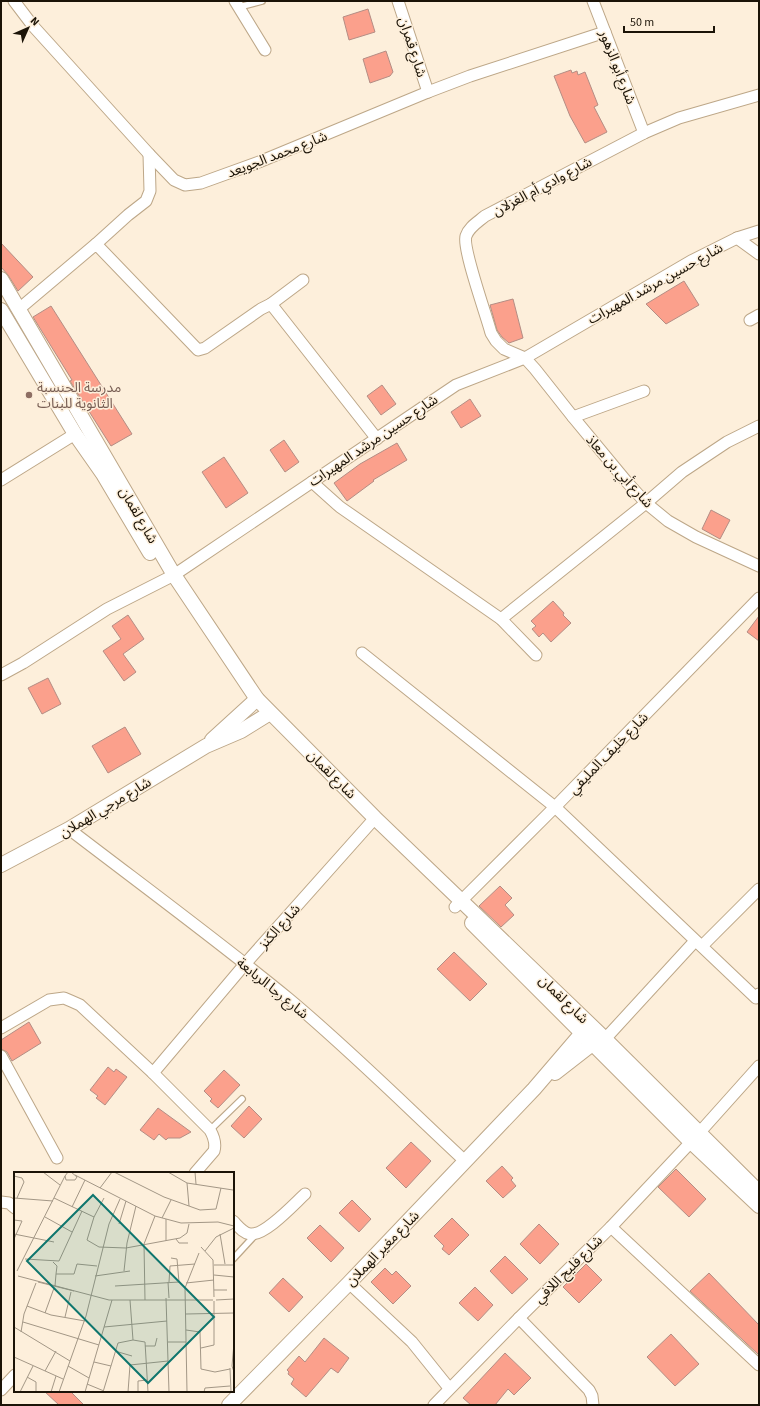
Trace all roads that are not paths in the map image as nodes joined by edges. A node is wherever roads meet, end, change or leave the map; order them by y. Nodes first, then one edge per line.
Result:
1 (14, 1) edge
2 (262, 1) edge
3 (398, 1) edge
4 (593, 1) edge
5 (237, 4) edge
6 (604, 32) junction
7 (265, 50) dead end
8 (428, 92) junction
9 (759, 95) edge
10 (644, 133) junction
11 (149, 154) junction
12 (759, 231) edge
13 (737, 238) junction
14 (96, 244) junction
15 (759, 254) edge
16 (1, 279) edge
17 (303, 280) dead end
18 (271, 304) junction
19 (19, 309) junction
20 (1, 310) edge
21 (525, 358) junction
22 (644, 391) dead end
23 (573, 417) junction
24 (759, 426) edge
25 (76, 434) junction
26 (377, 439) junction
27 (1, 480) edge
28 (312, 482) junction
29 (646, 503) junction
30 (759, 566) edge
31 (170, 577) junction
32 (759, 598) edge
33 (501, 618) junction
34 (362, 653) dead end
35 (536, 655) dead end
36 (1, 675) edge
37 (254, 701) junction
38 (267, 715) junction
39 (206, 746) junction
40 (555, 807) junction
41 (372, 821) junction
42 (69, 829) junction
43 (1, 865) edge
44 (759, 889) edge
45 (458, 903) junction
46 (698, 944) junction
47 (245, 964) junction
48 (759, 994) edge
49 (1, 1028) edge
50 (586, 1028) junction
51 (600, 1039) junction
52 (1, 1056) edge
53 (759, 1066) edge
54 (153, 1073) junction
55 (534, 1089) junction
56 (242, 1099) dead end
57 (210, 1130) junction
58 (695, 1137) junction
59 (57, 1158) dead end
60 (465, 1161) junction
61 (196, 1172) edge
62 (759, 1192) edge
63 (305, 1194) dead end
64 (1, 1202) edge
65 (759, 1206) edge
66 (14, 1207) edge
67 (234, 1222) edge
68 (611, 1227) junction
69 (256, 1234) junction
70 (234, 1258) edge
71 (349, 1283) junction
72 (519, 1318) junction
73 (759, 1366) edge
74 (14, 1376) edge
75 (3, 1384) edge
76 (450, 1388) junction
77 (232, 1398) edge
78 (434, 1405) edge
79 (594, 1405) edge

1 - 11 street, شارع محمد الجويعد
2 - 5 lane
3 - 8 street, شارع قمران
4 - 6 street, شارع أبو الزهور
5 - 7 street
6 - 8 street, شارع محمد الجويعد
6 - 10 street, شارع أبو الزهور
8 - 11 street, شارع محمد الجويعد
9 - 10 street, شارع وادي أم الغزلان
10 - 21 street, شارع وادي أم الغزلان
11 - 14 street
12 - 13 street, شارع حسين مرشد المهيرات
13 - 15 street
13 - 21 street, شارع حسين مرشد المهيرات
14 - 18 street
14 - 19 street
16 - 19 street, شارع لقمان
17 - 18 street
18 - 26 street
19 - 31 street, شارع لقمان
20 - 25 street, شارع لقمان
21 - 23 street, شارع أبي بن معاذ
21 - 26 street, شارع حسين مرشد المهيرات
22 - 23 street
23 - 29 street, شارع أبي بن معاذ
24 - 29 street
25 - 27 street
25 - 31 street, شارع لقمان
26 - 28 street, شارع حسين مرشد المهيرات
28 - 31 street, شارع حسين مرشد المهيرات
28 - 33 street
29 - 30 street, شارع أبي بن معاذ
29 - 33 street
31 - 36 street, شارع حسين مرشد المهيرات
31 - 37 street, شارع لقمان
32 - 40 street, شارع خليف المليفي
33 - 35 street
34 - 40 street
37 - 38 street, شارع لقمان
37 - 39 street, شارع مرجي الهملان
38 - 39 street, شارع مرجي الهملان
38 - 41 street, شارع لقمان
39 - 42 street, شارع مرجي الهملان
40 - 45 street, شارع خليف المليفي
40 - 46 street
41 - 45 street, شارع لقمان
41 - 47 street, شارع الكنز
42 - 43 street, شارع مرجي الهملان
42 - 47 street, شارع رجا الربابعة
44 - 46 street
45 - 50 street, شارع لقمان
46 - 48 street
46 - 51 street
47 - 54 street, شارع الكنز
47 - 60 street, شارع رجا الربابعة
49 - 54 street
50 - 51 street, شارع لقمان
50 - 55 street, شارع مغير الهملان
51 - 55 street, شارع مغير الهملان
51 - 58 street, شارع لقمان
52 - 59 street
53 - 58 street
54 - 57 street
55 - 60 street, شارع مغير الهملان
56 - 57 lane
57 - 61 street
58 - 62 street, شارع لقمان
58 - 65 street, شارع لقمان
58 - 68 street
60 - 71 street, شارع مغير الهملان
63 - 69 street
64 - 66 street
67 - 69 street
68 - 72 street, شارع فليح اللافي
68 - 73 street, شارع فليح اللافي
69 - 70 lane
71 - 76 street
71 - 77 street, شارع مغير الهملان
72 - 76 street, شارع فليح اللافي
72 - 79 street
74 - 75 street
76 - 78 street, شارع فليح اللافي

